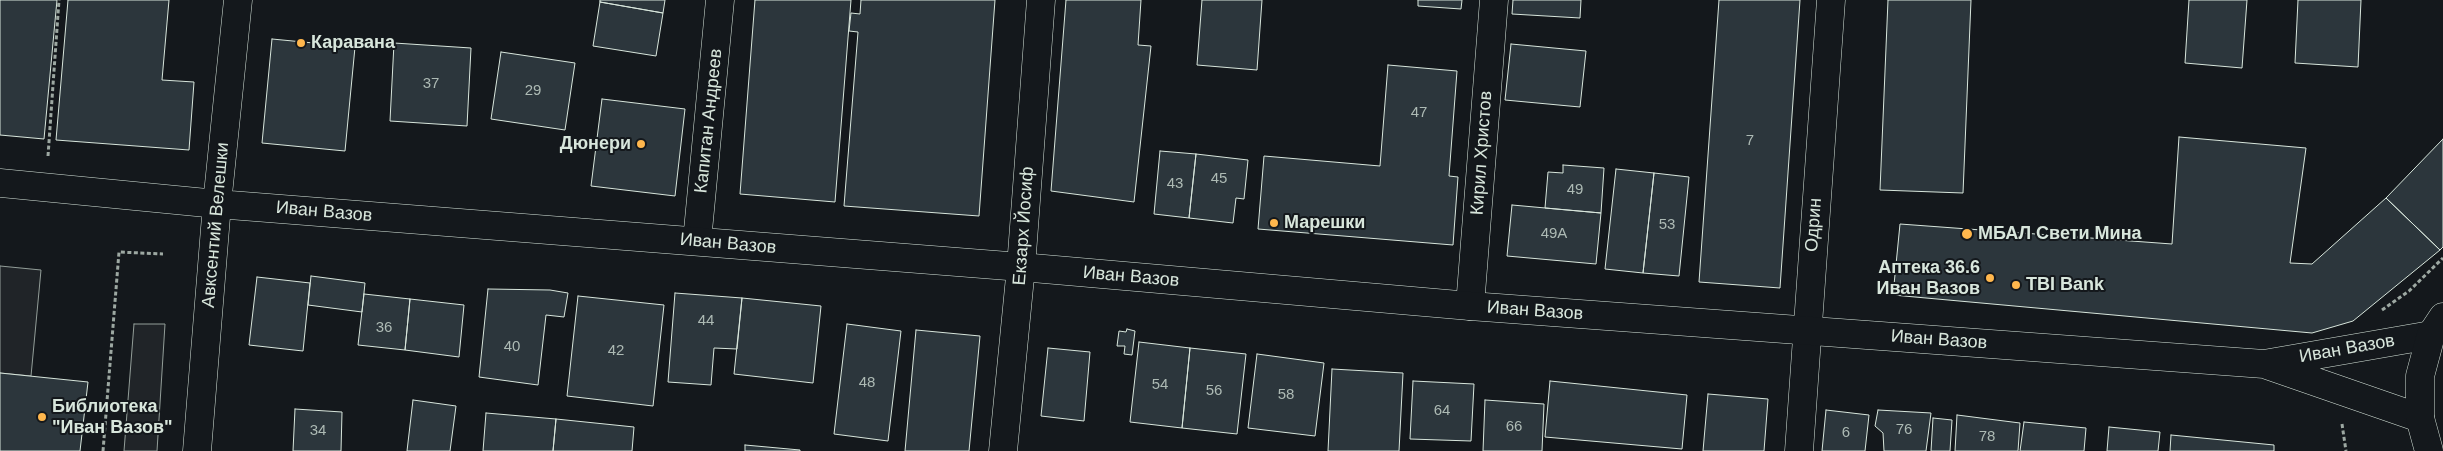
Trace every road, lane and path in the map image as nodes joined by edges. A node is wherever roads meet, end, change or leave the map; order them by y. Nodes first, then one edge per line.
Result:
1 (59, 0) edge
2 (238, 0) edge
3 (720, 0) edge
4 (1041, 0) edge
5 (1494, 0) edge
6 (1831, 0) edge
7 (0, 183) edge
8 (46, 187) junction
9 (217, 204) junction
10 (697, 241) junction
11 (163, 254) dead end
12 (2443, 258) edge
13 (1021, 268) junction
14 (1470, 306) junction
15 (2437, 326) edge
16 (1806, 331) junction
17 (2345, 350) junction
18 (2264, 364) junction
19 (2420, 418) junction
20 (103, 451) edge
21 (197, 451) edge
22 (1003, 451) edge
23 (1799, 451) edge
24 (2430, 451) edge

1 - 8 path
2 - 9 street, Авксентий Велешки
3 - 10 street, Капитан Андреев
4 - 13 street, Екзарх Йосиф
5 - 14 street, Кирил Христов
6 - 16 street, Одрин
7 - 8 street, Иван Вазов
8 - 9 street, Иван Вазов
9 - 10 street, Иван Вазов
9 - 21 street, Авксентий Велешки
10 - 13 street, Иван Вазов
11 - 20 path
12 - 17 path
13 - 14 street, Иван Вазов
13 - 22 street, Екзарх Йосиф
14 - 16 street, Иван Вазов
15 - 17 street, Иван Вазов
15 - 19 street
16 - 18 street, Иван Вазов
16 - 23 street, Одрин
17 - 18 street, Иван Вазов
18 - 19 street, Иван Вазов
19 - 24 street

